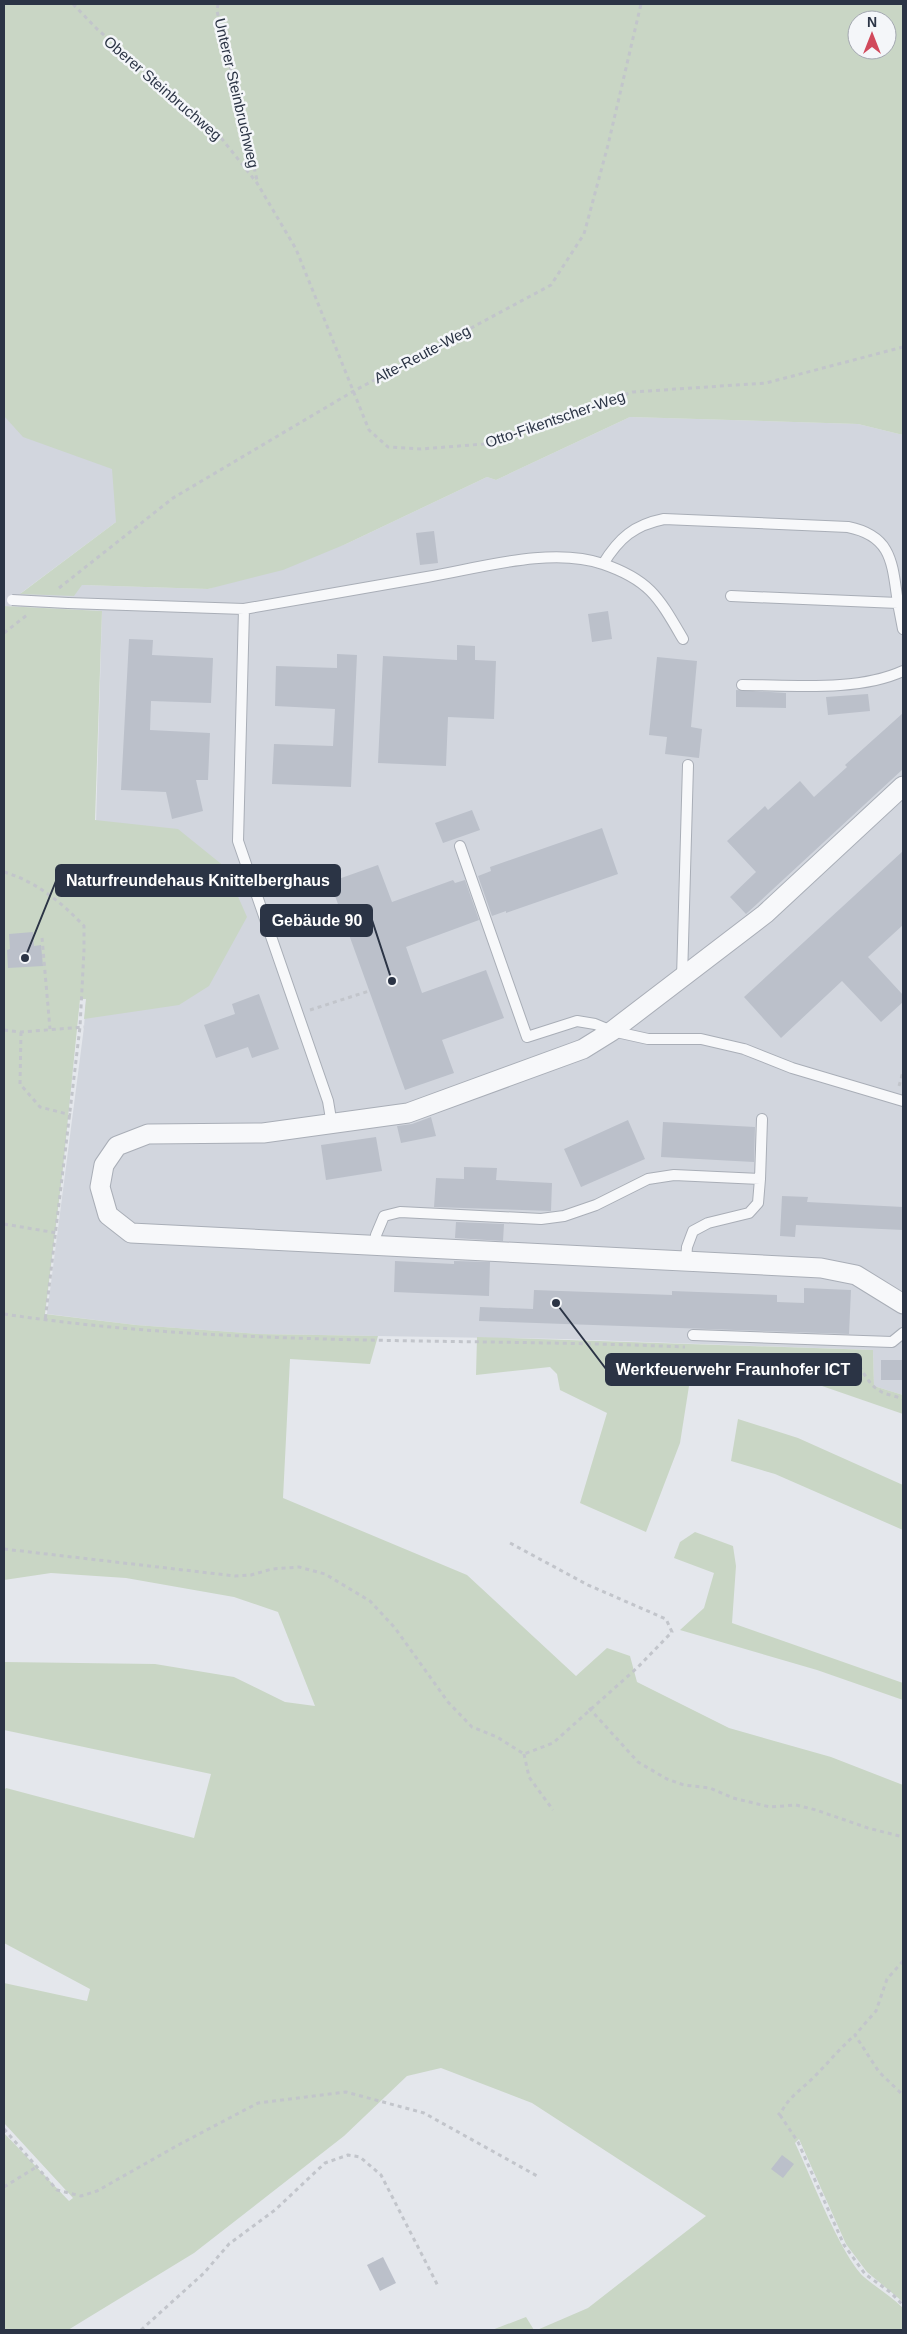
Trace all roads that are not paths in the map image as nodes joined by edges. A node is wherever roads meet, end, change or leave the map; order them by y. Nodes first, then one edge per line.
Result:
1 (603, 564) junction
2 (731, 596) dead end
3 (8, 600) edge
4 (898, 603) junction
5 (244, 609) junction
6 (903, 629) edge
7 (683, 639) dead end
8 (903, 671) edge
9 (742, 685) dead end
10 (688, 765) dead end
11 (903, 786) edge
12 (460, 846) dead end
13 (682, 978) junction
14 (612, 1032) junction
15 (903, 1101) edge
16 (762, 1119) dead end
17 (332, 1125) junction
18 (760, 1179) junction
19 (375, 1246) junction
20 (686, 1260) junction
21 (903, 1304) edge
22 (903, 1333) edge
23 (693, 1336) dead end

1 - 4 lane
1 - 5 lane
1 - 7 lane
2 - 4 lane
3 - 5 lane, bridge
4 - 6 lane
5 - 17 lane
8 - 9 lane
10 - 13 lane
11 - 13 street
12 - 14 lane
13 - 14 street
14 - 15 lane
14 - 17 street
16 - 18 lane
17 - 19 street
18 - 19 lane
18 - 20 lane
19 - 20 street
20 - 21 street
22 - 23 lane

